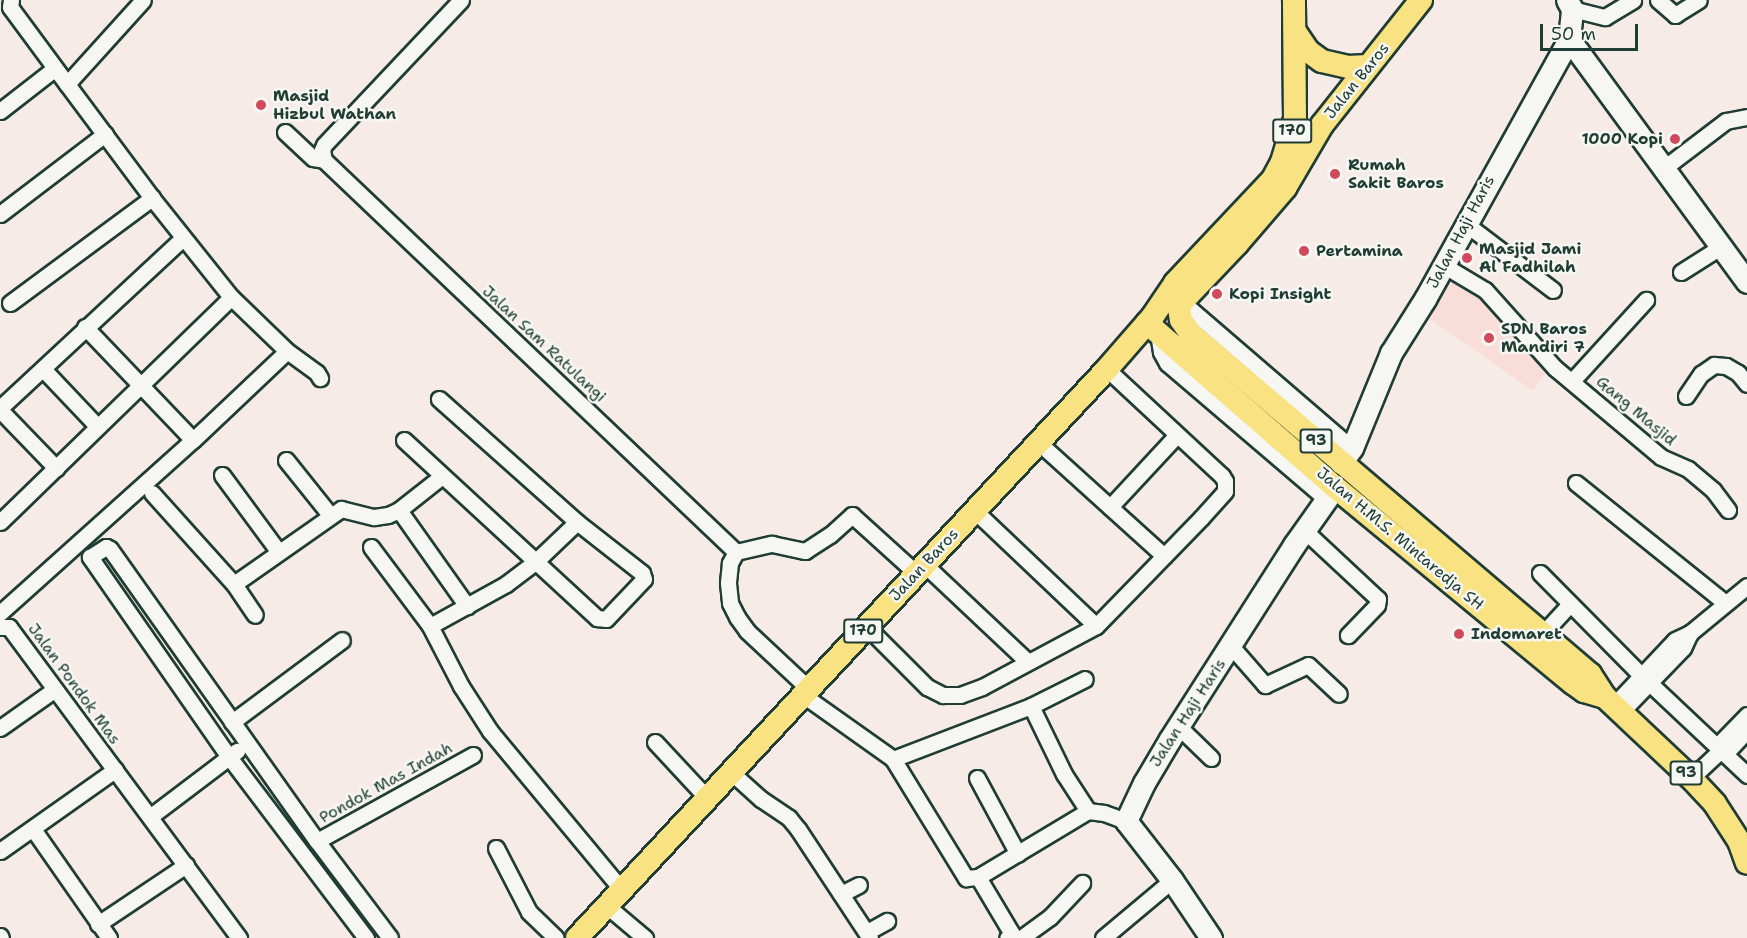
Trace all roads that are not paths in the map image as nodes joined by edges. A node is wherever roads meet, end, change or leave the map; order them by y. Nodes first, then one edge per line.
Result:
1 (143, 0) edge
2 (461, 0) edge
3 (1294, 0) edge
4 (1421, 0) edge
5 (1633, 0) edge
6 (1658, 0) edge
7 (1699, 0) edge
8 (1569, 2) edge
9 (7, 7) edge
10 (1296, 33) junction
11 (1569, 39) junction
12 (1368, 66) junction
13 (54, 69) junction
14 (67, 84) junction
15 (0, 111) edge
16 (1747, 117) edge
17 (1295, 119) junction
18 (1322, 125) junction
19 (285, 132) dead end
20 (105, 134) junction
21 (324, 160) junction
22 (1664, 168) junction
23 (152, 198) junction
24 (0, 214) edge
25 (1466, 224) junction
26 (183, 238) junction
27 (1722, 246) junction
28 (1443, 265) junction
29 (1681, 272) dead end
30 (1746, 277) edge
31 (1552, 290) dead end
32 (231, 297) junction
33 (1646, 300) dead end
34 (1182, 302) junction
35 (10, 303) dead end
36 (85, 327) junction
37 (1153, 328) junction
38 (287, 351) junction
39 (1212, 352) junction
40 (43, 369) junction
41 (1107, 369) junction
42 (320, 378) dead end
43 (1572, 381) junction
44 (140, 384) junction
45 (1747, 384) edge
46 (1686, 396) dead end
47 (439, 399) dead end
48 (0, 409) edge
49 (98, 426) junction
50 (1177, 435) junction
51 (193, 440) junction
52 (404, 440) dead end
53 (1038, 442) junction
54 (1346, 455) junction
55 (286, 460) dead end
56 (56, 468) junction
57 (222, 475) dead end
58 (441, 477) junction
59 (1576, 483) dead end
60 (152, 493) dead end
61 (1331, 493) junction
62 (1110, 507) junction
63 (399, 510) junction
64 (1728, 510) dead end
65 (975, 511) junction
66 (330, 515) junction
67 (0, 521) edge
68 (577, 522) junction
69 (1304, 530) junction
70 (371, 547) dead end
71 (278, 551) junction
72 (736, 552) junction
73 (1164, 556) junction
74 (535, 562) junction
75 (921, 569) junction
76 (1540, 573) dead end
77 (234, 584) junction
78 (1747, 586) edge
79 (1725, 603) junction
80 (1570, 604) junction
81 (467, 606) junction
82 (0, 613) edge
83 (255, 615) dead end
84 (430, 626) junction
85 (1096, 626) junction
86 (0, 627) edge
87 (867, 627) junction
88 (1348, 635) dead end
89 (342, 640) dead end
90 (1536, 640) junction
91 (1231, 646) junction
92 (1027, 661) junction
93 (1085, 679) dead end
94 (1646, 679) junction
95 (55, 689) junction
96 (806, 692) junction
97 (1339, 694) dead end
98 (1614, 705) junction
99 (1031, 706) junction
100 (1747, 715) edge
101 (232, 722) junction
102 (1178, 726) junction
103 (0, 728) edge
104 (1747, 730) edge
105 (656, 742) dead end
106 (247, 744) junction
107 (1721, 750) junction
108 (474, 756) dead end
109 (229, 757) junction
110 (1211, 758) dead end
111 (893, 759) junction
112 (115, 770) junction
113 (732, 774) junction
114 (1747, 775) edge
115 (977, 778) dead end
116 (1691, 778) junction
117 (708, 799) junction
118 (1088, 811) junction
119 (151, 816) junction
120 (1126, 821) junction
121 (33, 829) junction
122 (317, 841) junction
123 (496, 848) dead end
124 (0, 851) edge
125 (1018, 854) junction
126 (1747, 863) edge
127 (186, 865) junction
128 (978, 877) junction
129 (1172, 880) junction
130 (1082, 883) dead end
131 (859, 885) dead end
132 (842, 894) junction
133 (615, 898) junction
134 (887, 921) dead end
135 (98, 924) junction
136 (869, 935) edge
137 (1014, 937) edge
138 (109, 938) edge
139 (239, 938) edge
140 (366, 938) edge
141 (390, 938) edge
142 (556, 938) edge
143 (577, 938) edge
144 (645, 938) edge
145 (1103, 938) edge
146 (1211, 938) edge

1 - 14 street
2 - 21 street
3 - 10 main road
4 - 12 main road, Jalan Baros / 170
5 - 8 street
6 - 7 street
8 - 11 street, Jalan Haji Haris
9 - 13 street
10 - 12 main road
10 - 17 main road, 170
11 - 22 street
11 - 25 street, Jalan Haji Haris
12 - 18 main road, Jalan Baros / 170
13 - 14 street
13 - 15 street
14 - 20 street
16 - 22 street
17 - 18 main road
17 - 37 main road, 170
18 - 34 main road, Jalan Baros / 170
19 - 21 street, Jalan Sam Ratulangi
20 - 23 street
20 - 24 street
21 - 72 street, Jalan Sam Ratulangi
22 - 27 street
23 - 26 street
23 - 35 street
25 - 28 street, Jalan Haji Haris
25 - 31 street
26 - 32 street
26 - 36 street
27 - 29 street
27 - 30 street
28 - 43 street, Gang Masjid
28 - 54 street, Jalan Haji Haris
32 - 38 street
32 - 44 street
33 - 43 street
34 - 39 main road, Jalan H.M.S. Mintaredja SH / 93
34 - 54 street
36 - 40 street
36 - 44 street
37 - 39 main road
37 - 41 main road, Jalan Baros / 170
37 - 61 main road, Jalan H.M.S. Mintaredja SH / 93
38 - 42 street
38 - 51 street
39 - 54 main road, Jalan H.M.S. Mintaredja SH / 93
40 - 48 street
40 - 49 street
41 - 50 street
41 - 53 main road, Jalan Baros / 170
43 - 64 street, Gang Masjid
44 - 49 street
44 - 51 street
45 - 46 street
47 - 68 street
48 - 56 street
49 - 56 street
50 - 62 street
50 - 73 street
51 - 82 street
52 - 58 street
53 - 62 street
53 - 65 main road, Jalan Baros / 170
54 - 90 main road, Jalan H.M.S. Mintaredja SH / 93
55 - 66 street
56 - 67 street
57 - 71 street
58 - 63 street
58 - 74 street
59 - 79 street
60 - 77 street
61 - 69 street, Jalan Haji Haris
61 - 90 main road, Jalan H.M.S. Mintaredja SH / 93
62 - 73 street
63 - 66 street
63 - 81 street
65 - 75 main road, Jalan Baros / 170
65 - 85 street
66 - 71 street
68 - 74 street
68 - 74 street
69 - 88 street
69 - 91 street, Jalan Haji Haris
70 - 84 street
71 - 77 street
72 - 75 street
72 - 96 street
73 - 85 street
74 - 81 street
75 - 87 main road, Jalan Baros / 170
75 - 92 street
76 - 80 street
77 - 83 street
78 - 79 street
79 - 94 street
80 - 90 street
80 - 94 street
81 - 84 street
84 - 133 street
85 - 92 street
86 - 95 street, Jalan Pondok Mas
87 - 92 street
87 - 96 main road, Jalan Baros / 170
89 - 101 street
90 - 98 main road, Jalan H.M.S. Mintaredja SH / 93
91 - 97 street
91 - 102 street, Jalan Haji Haris
93 - 99 street
94 - 98 street
94 - 107 street
95 - 103 street
95 - 112 street, Jalan Pondok Mas
96 - 111 street
96 - 113 main road, Jalan Baros / 170
98 - 116 main road, Jalan H.M.S. Mintaredja SH / 93
99 - 111 street
99 - 118 street
100 - 107 street
101 - 106 street
101 - 109 street
102 - 110 street
102 - 120 street, Jalan Haji Haris
104 - 107 street
105 - 117 street
106 - 109 street
106 - 122 street
107 - 114 street
107 - 116 street
108 - 122 street, Pondok Mas Indah
109 - 119 street
109 - 140 street
111 - 128 street
112 - 119 street, Jalan Pondok Mas
112 - 121 street
113 - 117 main road, Jalan Baros / 170
113 - 132 street
115 - 125 street
116 - 126 main road, Jalan H.M.S. Mintaredja SH / 93
117 - 133 main road, Jalan Baros / 170
118 - 120 street
118 - 125 street
119 - 127 street, Jalan Pondok Mas
120 - 129 street
121 - 124 street
121 - 135 street
122 - 141 street
123 - 142 street
125 - 128 street
127 - 135 street
127 - 139 street, Jalan Pondok Mas
128 - 137 street
129 - 145 street
129 - 146 street
130 - 137 street
131 - 132 street
132 - 136 street
133 - 143 main road, Jalan Baros / 170
133 - 144 street
134 - 136 street
135 - 138 street

